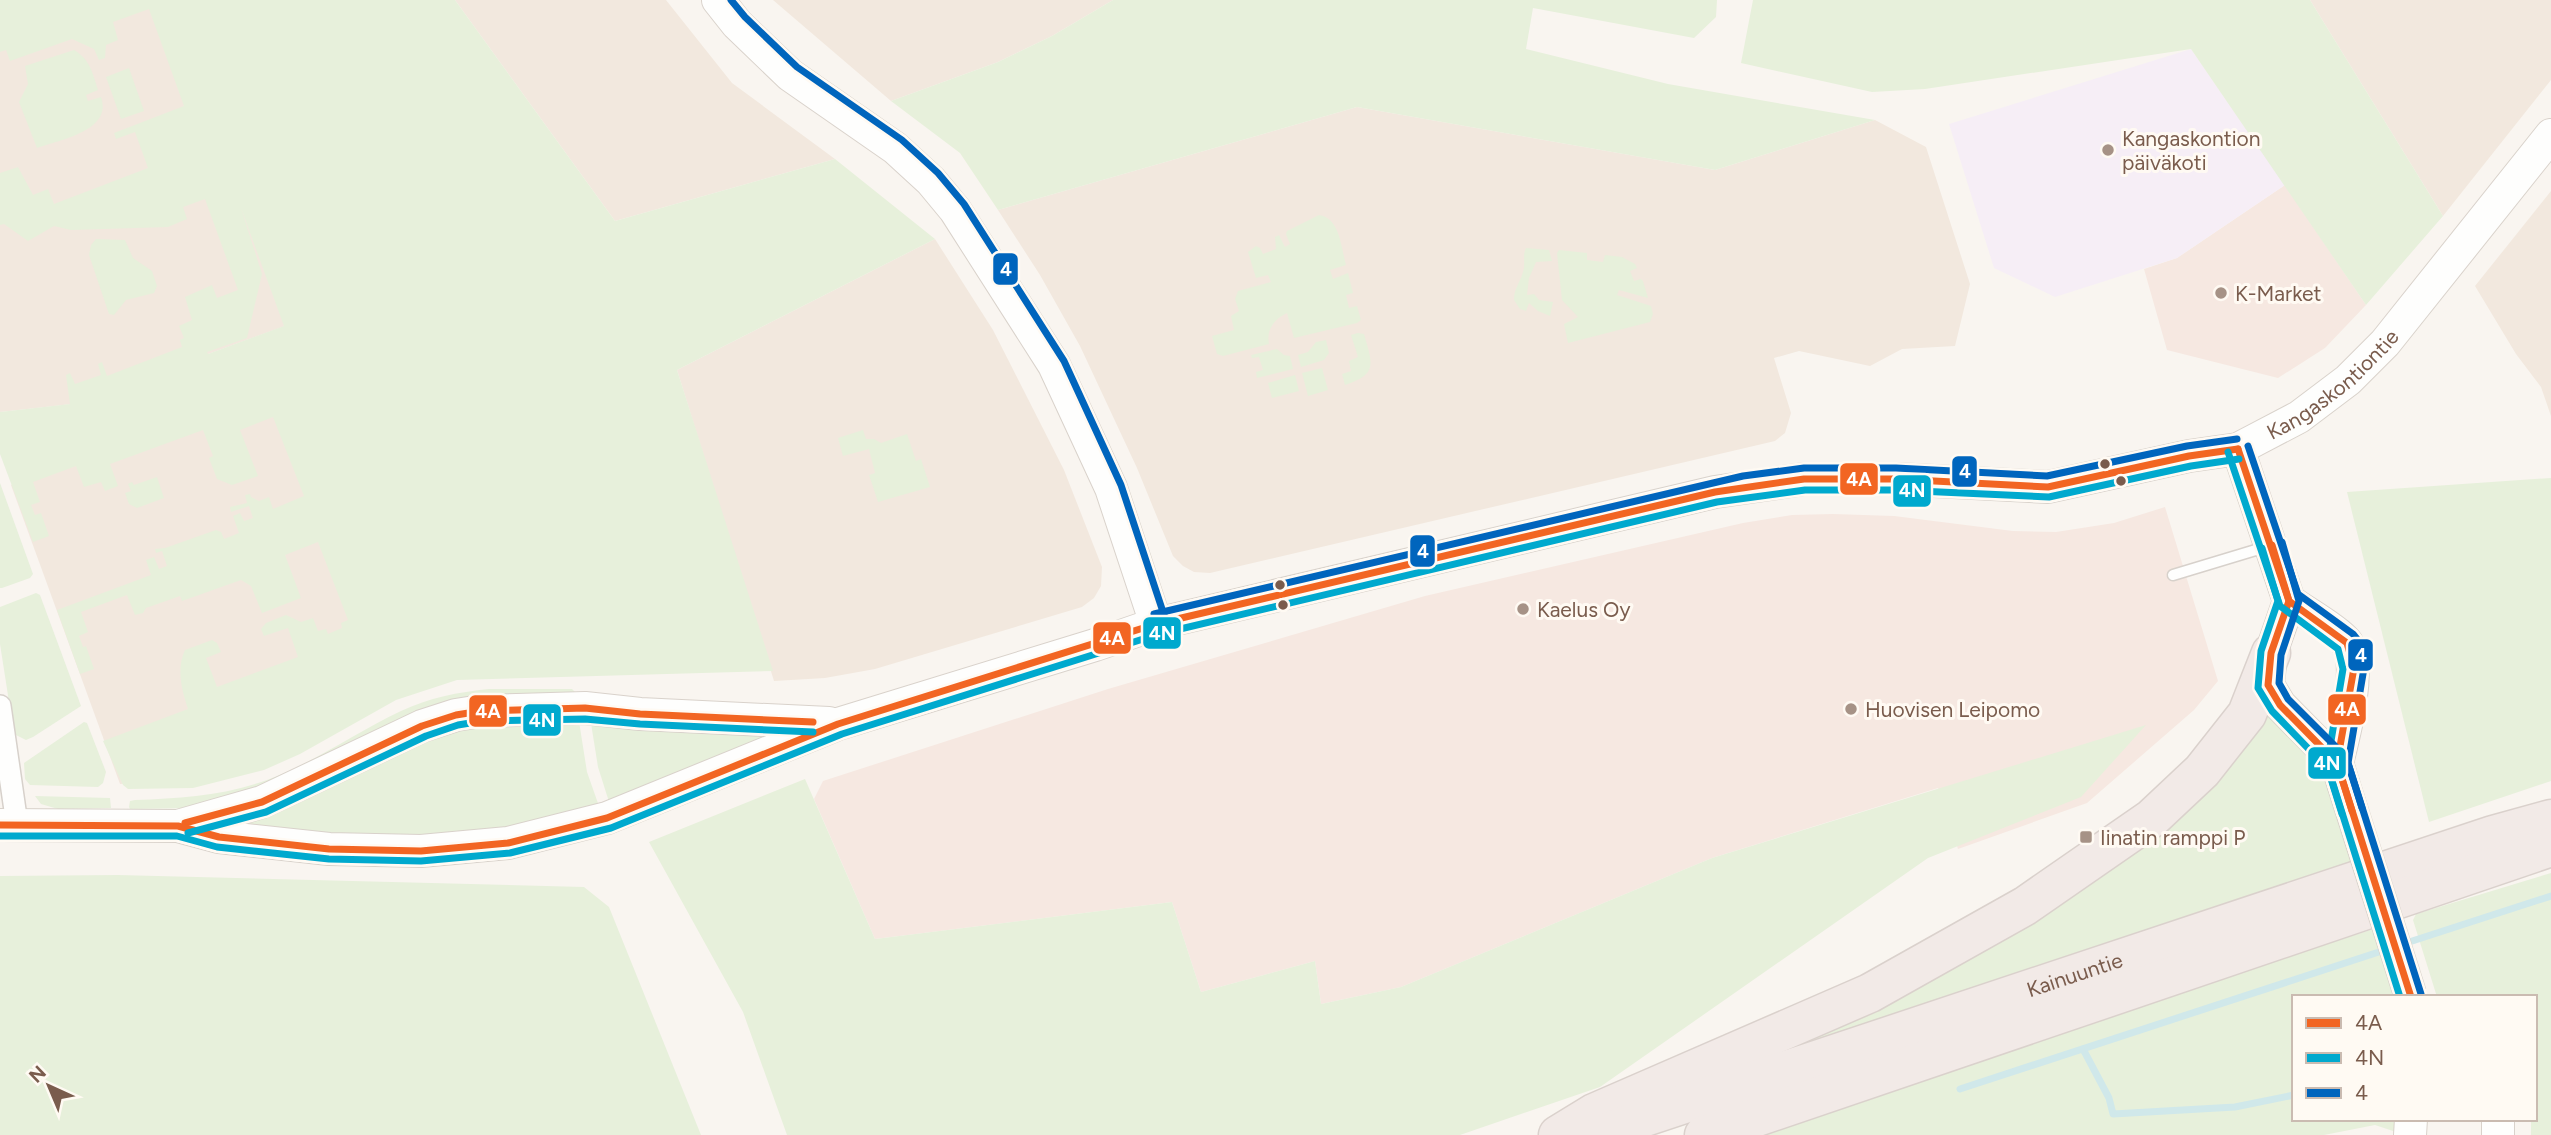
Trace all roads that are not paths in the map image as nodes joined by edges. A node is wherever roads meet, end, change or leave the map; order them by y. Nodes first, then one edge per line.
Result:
1 (718, 0) edge
2 (2551, 135) edge
3 (2238, 449) junction
4 (2272, 546) junction
5 (2173, 575) dead end
6 (2289, 601) junction
7 (1156, 624) junction
8 (2328, 628) junction
9 (2271, 653) junction
10 (0, 706) edge
11 (838, 724) junction
12 (2340, 773) junction
13 (2551, 819) edge
14 (9, 824) edge
15 (178, 826) junction
16 (2551, 847) edge
17 (2410, 995) edge
18 (1558, 1135) edge
19 (1601, 1135) edge
20 (1704, 1135) edge

1 - 7 street
2 - 3 street, Kangaskontiontie
3 - 4 street
3 - 7 street, Kangaskontiontie
4 - 5 lane
4 - 6 street
6 - 8 street
6 - 9 street
7 - 11 street, Kangaskontiontie
8 - 9 street
8 - 12 street
9 - 12 street
9 - 18 highway
10 - 14 street
11 - 15 street, Kangaskontiontie
11 - 15 street, Kangaskontiontie
12 - 17 street, bridge
13 - 19 highway, Kainuuntie
14 - 15 street, Kangaskontiontie
16 - 20 highway, Kainuuntie

